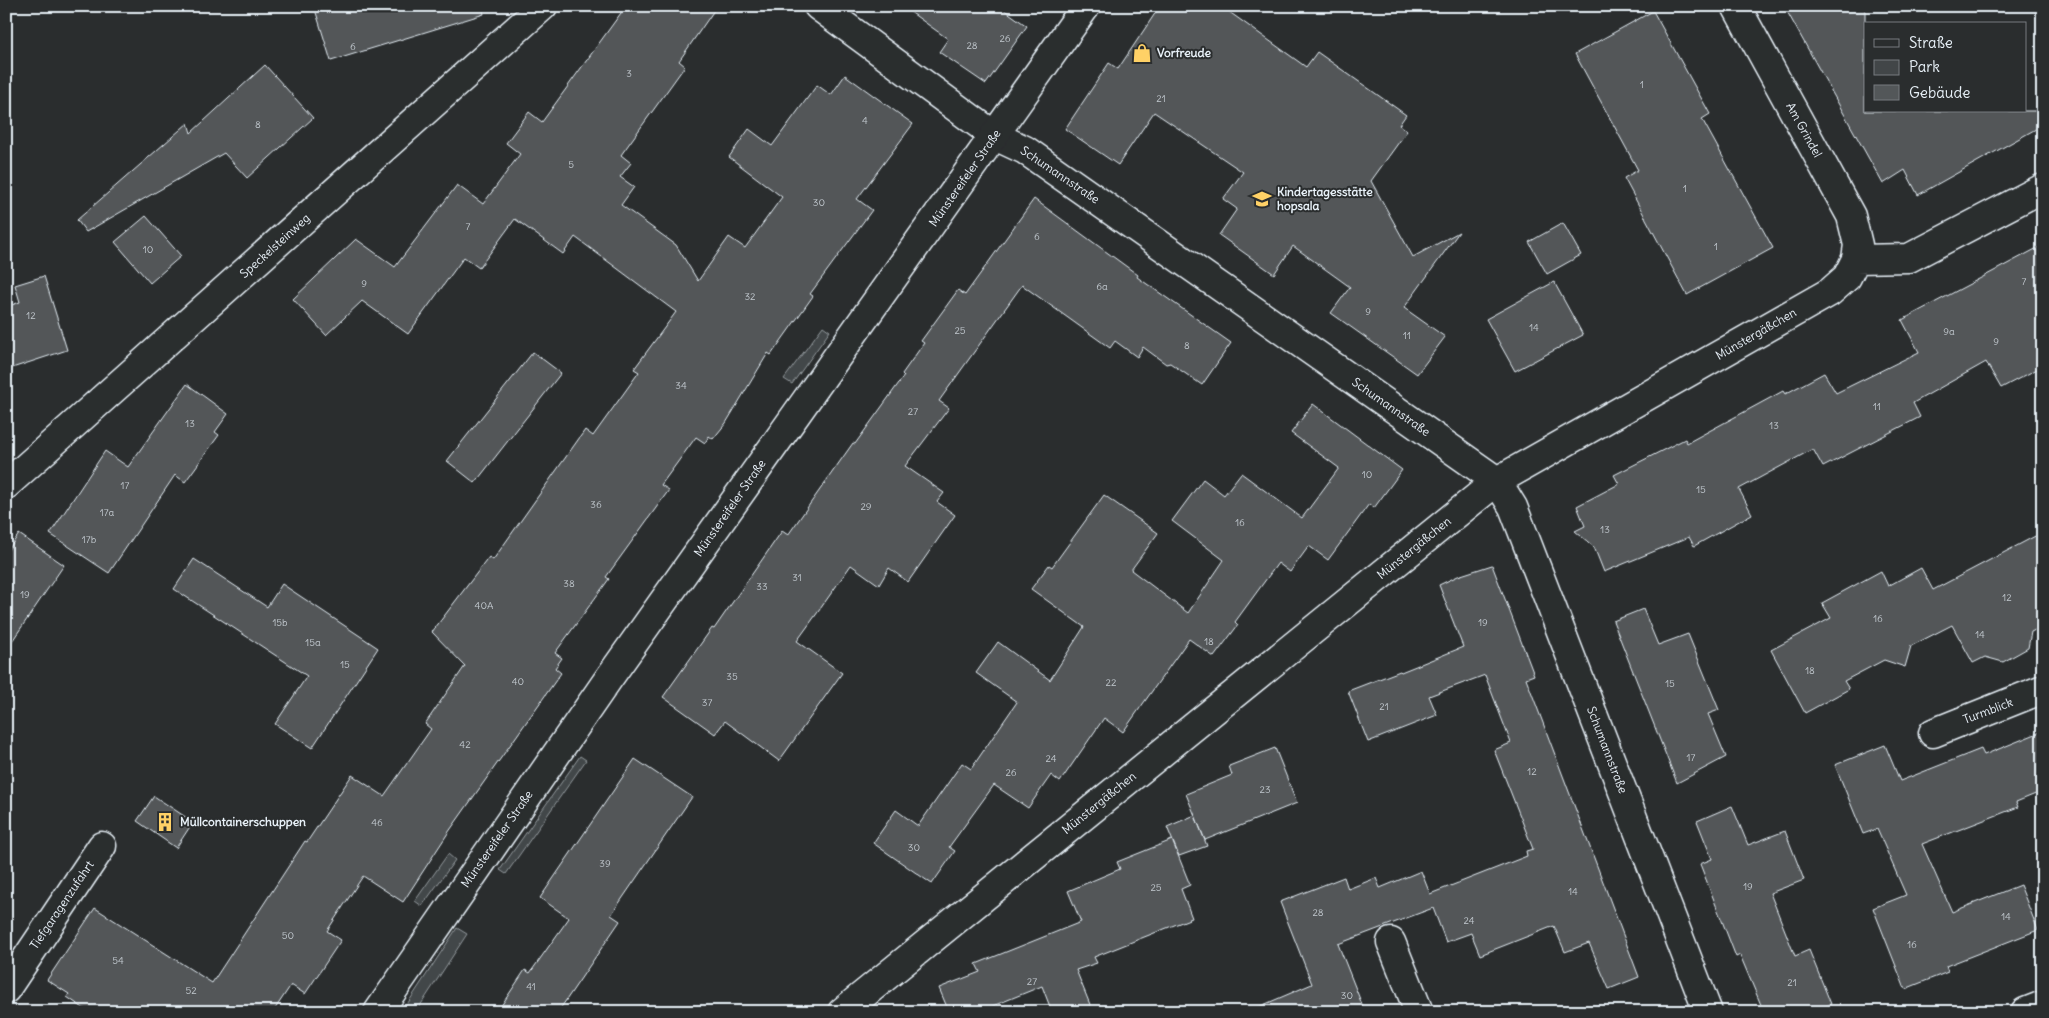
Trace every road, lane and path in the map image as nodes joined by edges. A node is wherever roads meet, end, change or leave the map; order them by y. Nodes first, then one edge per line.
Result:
1 (543, 6) edge
2 (818, 6) edge
3 (1086, 6) edge
4 (1736, 6) edge
5 (995, 136) junction
6 (2043, 188) edge
7 (1856, 259) junction
8 (1497, 481) junction
9 (6, 485) edge
10 (2043, 689) edge
11 (1933, 732) dead end
12 (102, 846) dead end
13 (1391, 942) dead end
14 (6, 989) edge
15 (2043, 1005) edge
16 (378, 1012) edge
17 (842, 1012) edge
18 (1419, 1012) edge
19 (1708, 1012) edge
20 (2025, 1012) edge

1 - 9 street, Speckelsteinweg
2 - 5 street, Schumannstraße
3 - 5 street, Münstereifeler Straße
4 - 7 street, Am Grindel
5 - 8 street, Schumannstraße
5 - 16 street, Münstereifeler Straße
6 - 7 street
7 - 8 street, Münstergäßchen
8 - 17 street, Münstergäßchen
8 - 19 street, Schumannstraße
10 - 11 street, Turmblick
12 - 14 street, Tiefgaragenzufahrt
13 - 18 street
15 - 20 street

